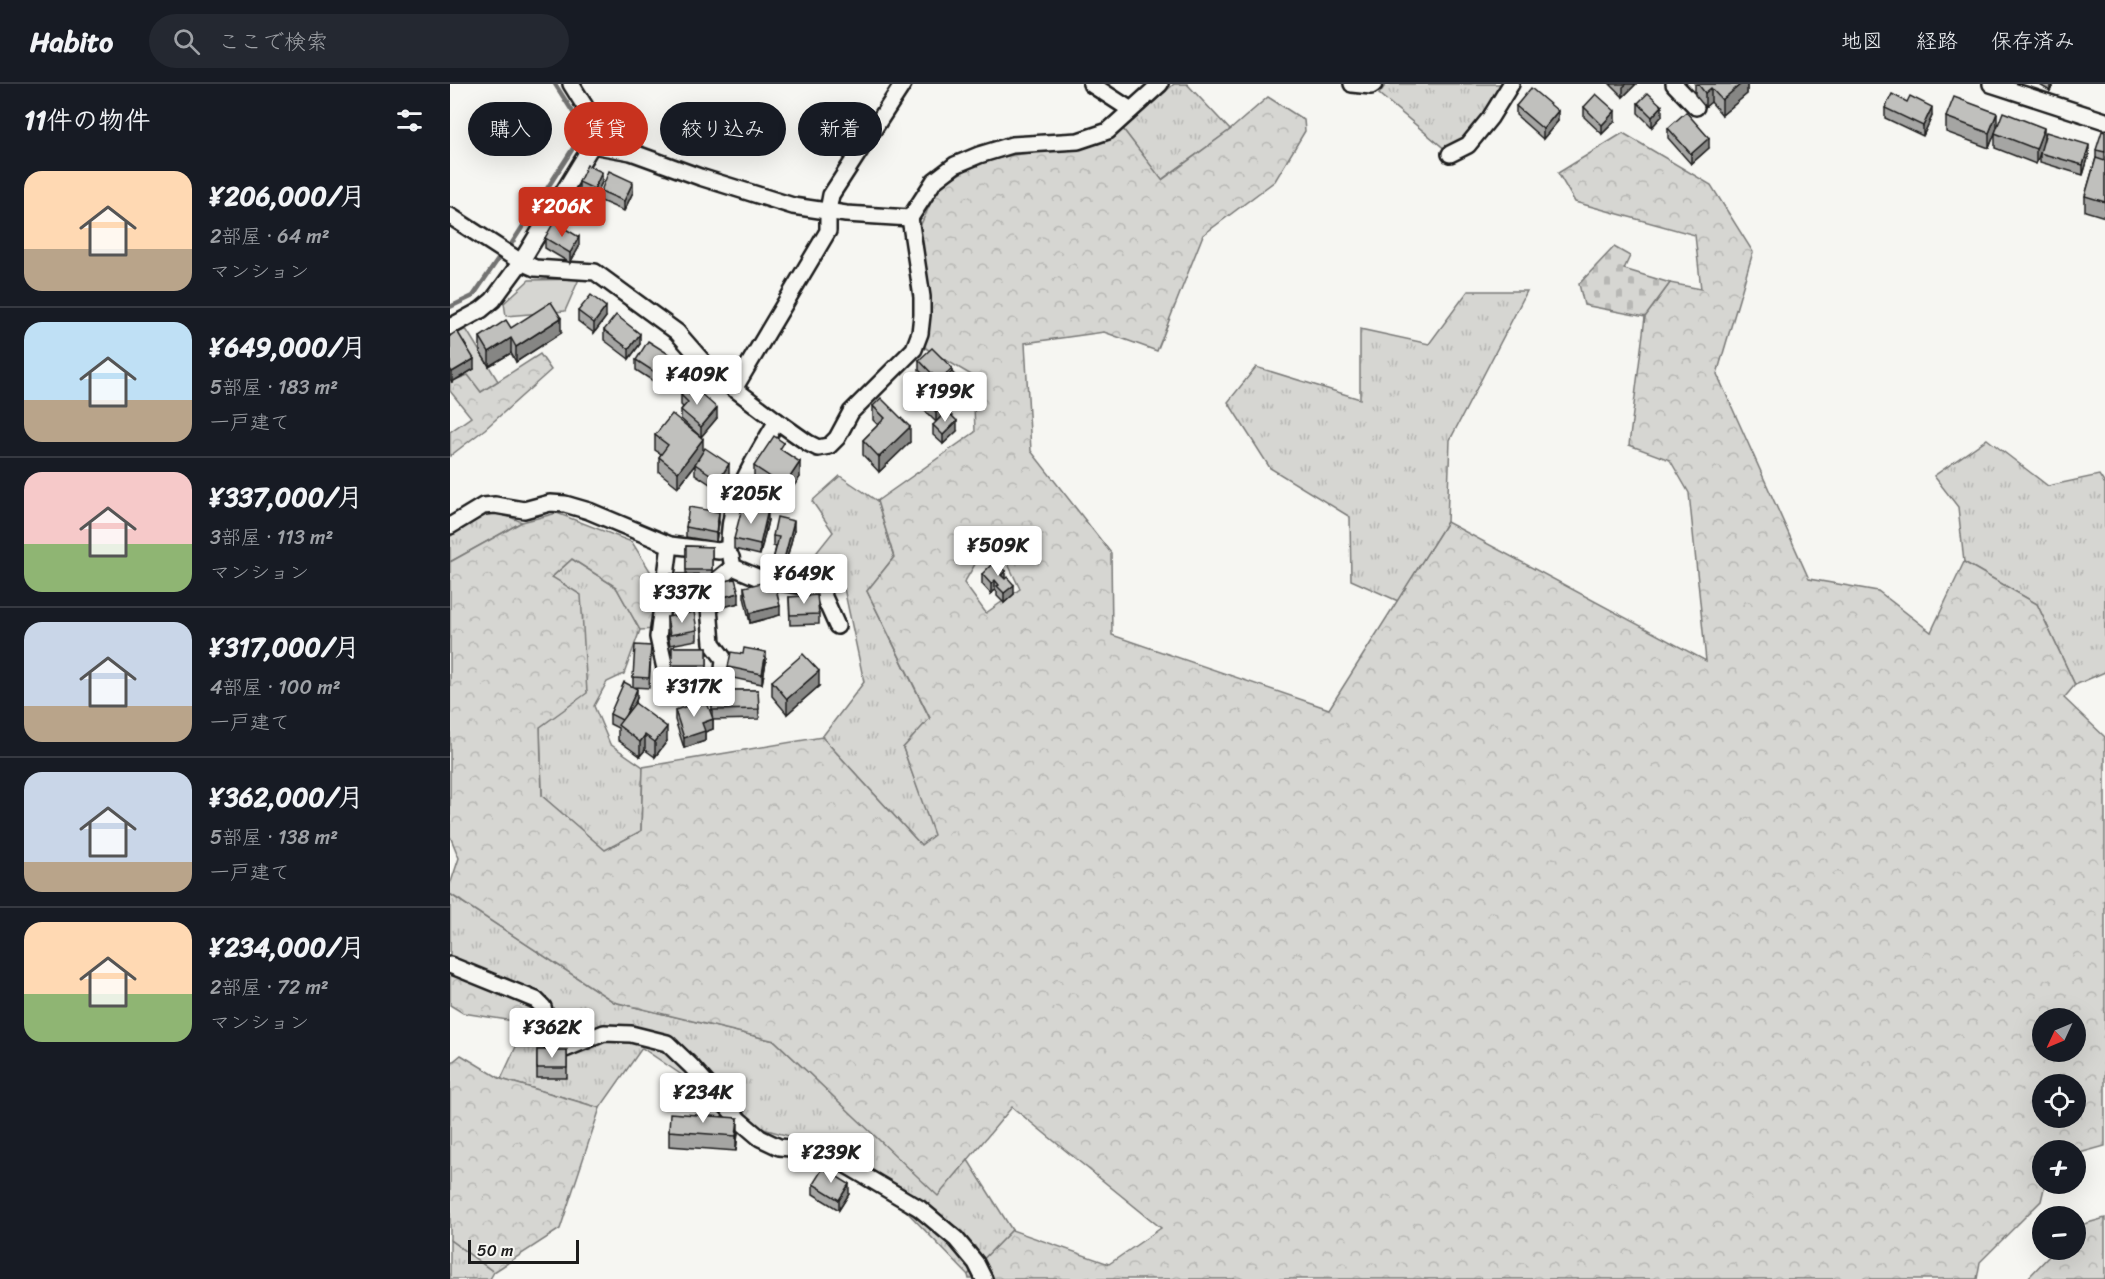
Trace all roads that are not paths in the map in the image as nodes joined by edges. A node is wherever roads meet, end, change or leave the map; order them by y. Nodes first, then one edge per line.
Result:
1 (571, 84) edge
2 (903, 84) edge
3 (1091, 84) edge
4 (1160, 84) edge
5 (1352, 84) edge
6 (1374, 84) edge
7 (1511, 84) edge
8 (1674, 84) edge
9 (1990, 84) edge
10 (582, 102) edge
11 (1696, 107) dead end
12 (1131, 110) junction
13 (2105, 121) edge
14 (1450, 154) dead end
15 (585, 156) edge
16 (642, 156) edge
17 (828, 211) junction
18 (450, 216) edge
19 (910, 218) junction
20 (521, 262) junction
21 (450, 327) edge
22 (734, 389) junction
23 (777, 422) junction
24 (450, 526) edge
25 (670, 545) junction
26 (729, 548) junction
27 (733, 567) junction
28 (837, 626) dead end
29 (450, 965) edge
30 (984, 1279) edge

1 - 10 street
2 - 17 street
3 - 12 street
4 - 12 street
5 - 6 street
7 - 14 street
8 - 11 street
9 - 13 street
12 - 19 street
15 - 20 street
16 - 17 street
17 - 19 street
17 - 22 street
18 - 20 street
19 - 23 street
20 - 21 street
20 - 22 street
22 - 23 street
23 - 26 street
24 - 25 street
25 - 26 street
25 - 27 street
26 - 27 street
27 - 28 street
29 - 30 street

